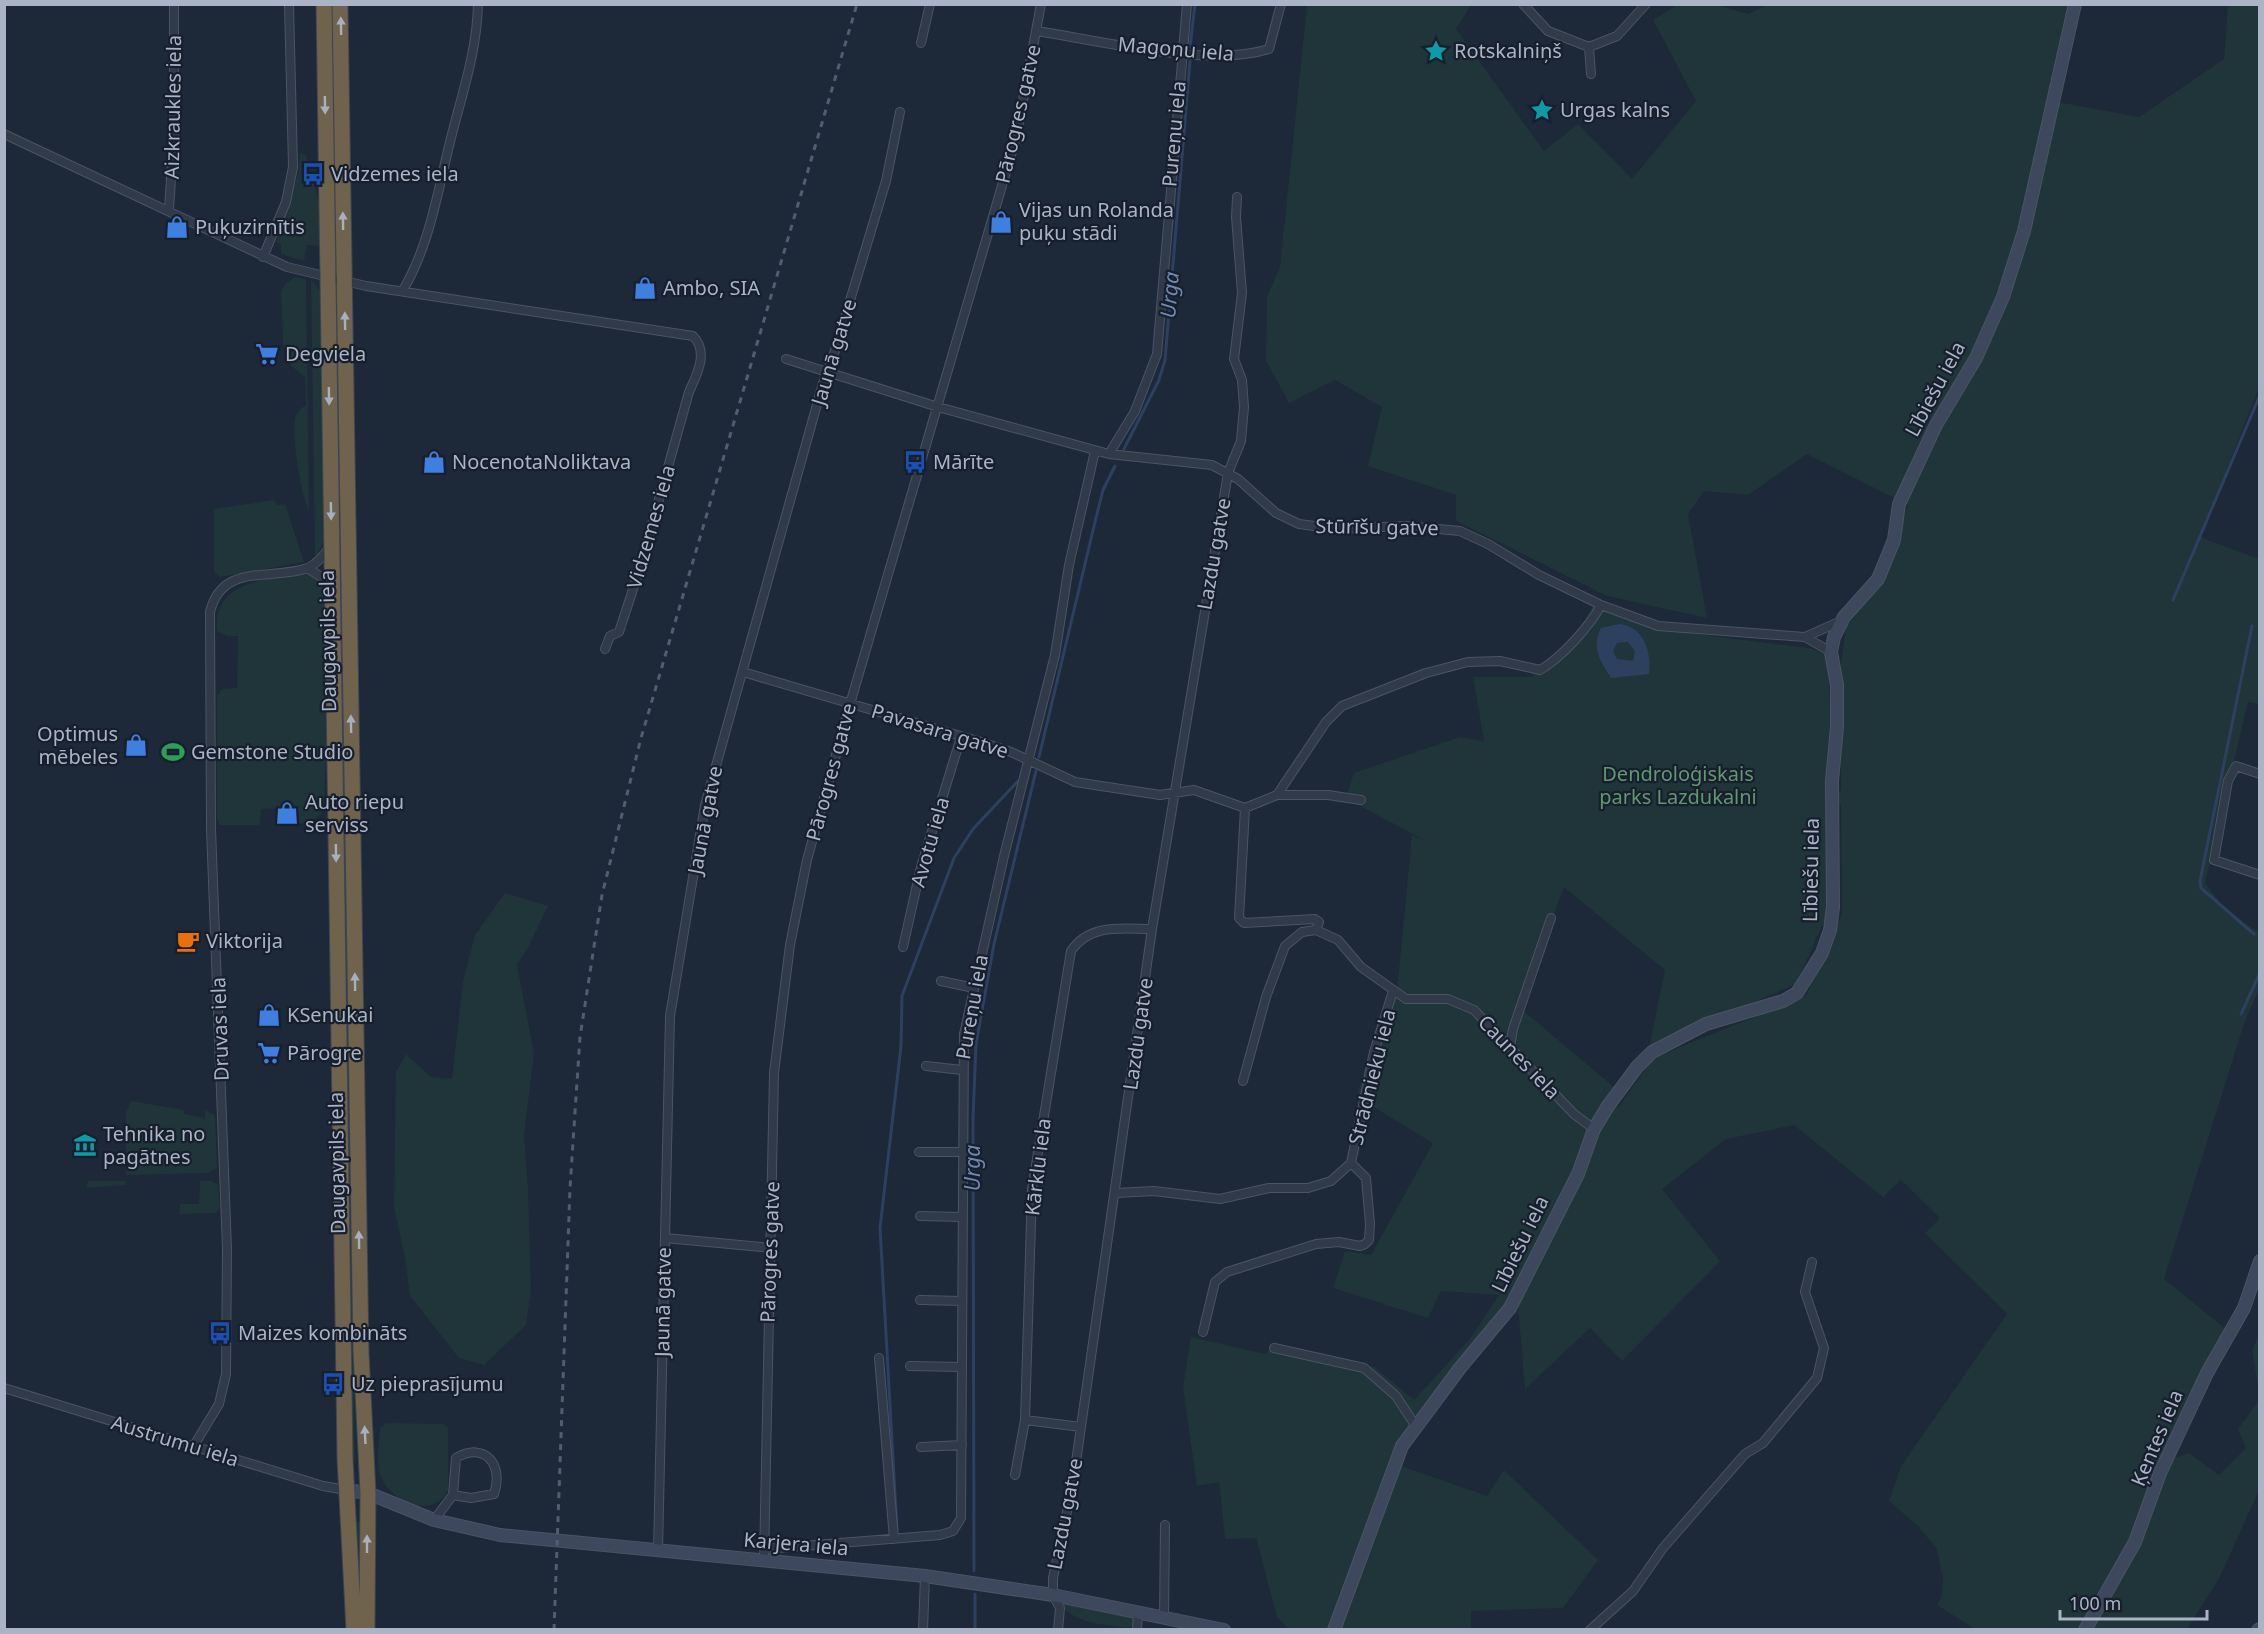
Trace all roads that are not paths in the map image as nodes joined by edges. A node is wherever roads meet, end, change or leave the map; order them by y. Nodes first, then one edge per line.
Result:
1 (174, 4) edge
2 (289, 4) edge
3 (324, 4) edge
4 (340, 4) edge
5 (478, 4) edge
6 (930, 4) edge
7 (1041, 4) edge
8 (1186, 4) edge
9 (1281, 4) edge
10 (1523, 4) edge
11 (1646, 4) edge
12 (2075, 4) edge
13 (1037, 31) junction
14 (921, 43) dead end
15 (1589, 47) junction
16 (1182, 53) junction
17 (1591, 74) dead end
18 (900, 112) dead end
19 (4, 134) edge
20 (1237, 197) dead end
21 (169, 210) junction
22 (263, 257) junction
23 (327, 275) junction
24 (345, 280) junction
25 (403, 290) junction
26 (786, 359) dead end
27 (826, 374) junction
28 (938, 407) junction
29 (1095, 451) junction
30 (1109, 454) junction
31 (1228, 473) junction
32 (331, 546) junction
33 (308, 568) junction
34 (332, 588) junction
35 (1601, 604) junction
36 (1841, 621) junction
37 (1805, 638) junction
38 (605, 649) dead end
39 (1831, 652) junction
40 (743, 672) junction
41 (850, 704) junction
42 (961, 737) junction
43 (1030, 762) junction
44 (2259, 774) edge
45 (1177, 791) junction
46 (1277, 795) junction
47 (1361, 800) dead end
48 (1245, 808) junction
49 (2259, 875) edge
50 (1551, 918) dead end
51 (1152, 928) junction
52 (1316, 930) junction
53 (903, 947) dead end
54 (941, 981) dead end
55 (974, 988) junction
56 (1393, 991) junction
57 (1510, 1047) junction
58 (926, 1066) dead end
59 (962, 1070) junction
60 (1243, 1081) dead end
61 (1594, 1128) junction
62 (919, 1152) dead end
63 (962, 1152) junction
64 (1351, 1163) junction
65 (1116, 1193) junction
66 (920, 1216) dead end
67 (962, 1217) junction
68 (664, 1238) junction
69 (771, 1248) junction
70 (2259, 1261) edge
71 (1812, 1262) dead end
72 (920, 1300) dead end
73 (962, 1301) junction
74 (1203, 1332) dead end
75 (1274, 1348) dead end
76 (879, 1358) dead end
77 (910, 1366) dead end
78 (962, 1367) junction
79 (4, 1388) edge
80 (1025, 1420) junction
81 (1415, 1425) junction
82 (1080, 1427) junction
83 (962, 1445) junction
84 (193, 1447) junction
85 (921, 1447) dead end
86 (1016, 1475) dead end
87 (346, 1490) junction
88 (368, 1493) junction
89 (453, 1495) junction
90 (434, 1520) junction
91 (1165, 1525) dead end
92 (894, 1539) junction
93 (658, 1551) junction
94 (765, 1555) junction
95 (925, 1576) junction
96 (1053, 1595) junction
97 (1138, 1612) junction
98 (1164, 1618) junction
99 (354, 1629) edge
100 (367, 1629) edge
101 (923, 1629) edge
102 (1058, 1629) edge
103 (1137, 1629) edge
104 (1219, 1629) edge
105 (1334, 1629) edge
106 (1590, 1629) edge
107 (2085, 1629) edge

1 - 21 street, Aizkraukles iela
2 - 22 street
3 -> 23 highway, Daugavpils iela
24 -> 4 highway, Daugavpils iela
5 - 25 street
6 - 14 street
7 - 13 street, Pārogres gatve
8 - 16 street, Pureņu iela
9 - 16 street, Magoņu iela
10 - 15 street
11 - 15 street
12 - 36 street, Lībiešu iela
13 - 16 street, Magoņu iela
13 - 28 street, Pārogres gatve
15 - 17 street
16 - 30 street, Pureņu iela
18 - 27 street, Jaunā gatve
19 - 21 street, Vidzemes iela
20 - 31 street, Lazdu gatve
21 - 22 street, Vidzemes iela
22 - 23 street, Vidzemes iela
23 - 24 street, Vidzemes iela
23 -> 32 highway, Daugavpils iela
24 - 25 street, Vidzemes iela
88 -> 24 highway, Daugavpils iela
25 - 38 street, Vidzemes iela
26 - 27 street, Stūrīšu gatve
27 - 28 street, Stūrīšu gatve
27 - 40 street, Jaunā gatve
28 - 29 street, Stūrīšu gatve
28 - 41 street, Pārogres gatve
29 - 30 street, Stūrīšu gatve
29 - 43 street, Pureņu iela
30 - 31 street, Stūrīšu gatve
31 - 35 street, Stūrīšu gatve
31 - 45 street, Lazdu gatve
32 - 33 street
32 - 34 highway, Daugavpils iela
33 - 34 street
33 - 84 street, Druvas iela
34 -> 87 highway, Daugavpils iela
35 - 37 street, Stūrīšu gatve
35 - 46 street
36 - 37 street
36 - 39 street, Lībiešu iela
37 - 39 street, Stūrīšu gatve
39 - 61 street, Lībiešu iela
40 - 41 street, Pavasara gatve
40 - 68 street, Jaunā gatve
41 - 42 street, Pavasara gatve
41 - 69 street, Pārogres gatve
42 - 43 street, Pavasara gatve
42 - 53 street, Avotu iela
43 - 45 street, Pavasara gatve
43 - 55 street, Pureņu iela
44 - 49 street
45 - 48 street
45 - 51 street, Lazdu gatve
46 - 47 street
46 - 48 street
48 - 52 street, Caunes iela
50 - 57 street
51 - 65 street, Lazdu gatve
51 - 80 street, Kārklu iela
52 - 56 street, Caunes iela
52 - 60 street
54 - 55 street
55 - 59 street, Pureņu iela
56 - 57 street, Caunes iela
56 - 64 street, Strādnieku iela
57 - 61 street, Caunes iela
58 - 59 street
59 - 63 street, Pureņu iela
61 - 81 street, Lībiešu iela
62 - 63 street
63 - 67 street, Pureņu iela
64 - 65 street
64 - 74 street
65 - 82 street, Lazdu gatve
66 - 67 street
67 - 73 street, Pureņu iela
68 - 69 street
68 - 93 street, Jaunā gatve
69 - 94 street, Pārogres gatve
70 - 107 street, Ķentes iela
71 - 106 street
72 - 73 street
73 - 78 street, Pureņu iela
75 - 81 street
76 - 92 street
77 - 78 street
78 - 83 street, Pureņu iela
79 - 84 street, Austrumu iela
80 - 82 street
80 - 86 street, Kārklu iela
81 - 105 street, Lībiešu iela
82 - 96 street, Lazdu gatve
83 - 85 street
83 - 92 street, Pureņu iela
84 - 87 street, Austrumu iela
87 - 88 street, Karjera iela
87 - 99 highway, Daugavpils iela
88 - 90 street, Karjera iela
100 -> 88 highway, Daugavpils iela
89 - 89 street
89 - 90 street
90 - 93 street, Karjera iela
91 - 98 street
92 - 94 street
93 - 94 street, Karjera iela
94 - 95 street, Karjera iela
95 - 96 street, Karjera iela
95 - 101 street
96 - 97 street, Karjera iela
96 - 102 street, Lazdu gatve
97 - 98 street, Karjera iela
97 - 103 street
98 - 104 street, Karjera iela

